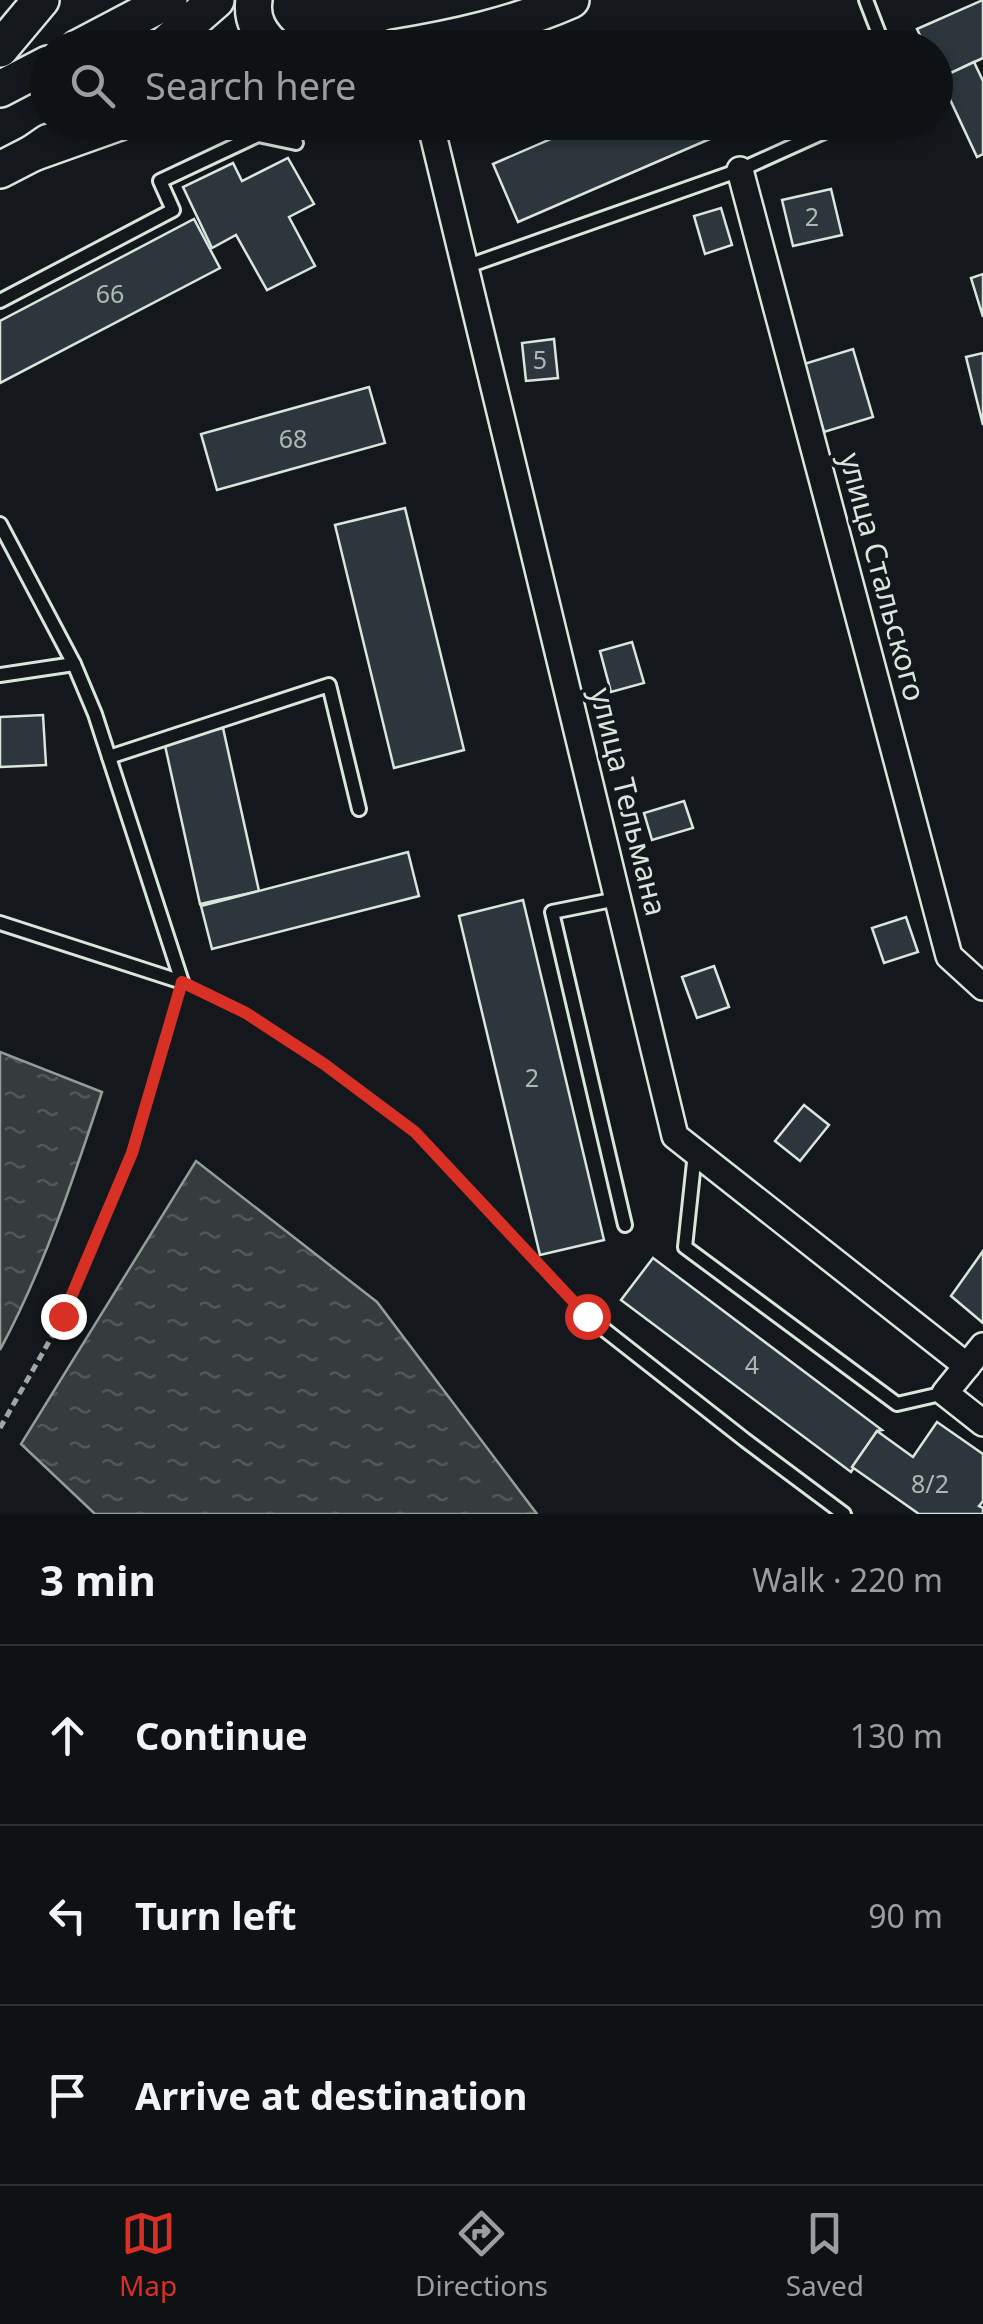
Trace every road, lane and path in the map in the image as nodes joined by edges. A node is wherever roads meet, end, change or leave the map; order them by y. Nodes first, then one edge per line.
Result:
1 (41, 0) edge
2 (169, 0) edge
3 (216, 0) edge
4 (254, 0) edge
5 (571, 0) edge
6 (866, 0) edge
7 (112, 30) edge
8 (182, 30) edge
9 (260, 30) edge
10 (483, 30) edge
11 (878, 30) edge
12 (0, 49) edge
13 (30, 73) edge
14 (0, 88) edge
15 (49, 140) edge
16 (69, 140) edge
17 (247, 140) edge
18 (282, 140) edge
19 (434, 140) edge
20 (806, 140) edge
21 (296, 143) dead end
22 (32, 153) junction
23 (0, 170) edge
24 (740, 170) junction
25 (465, 267) junction
26 (0, 301) edge
27 (0, 524) edge
28 (74, 664) junction
29 (0, 676) edge
30 (109, 757) junction
31 (360, 809) dead end
32 (617, 899) junction
33 (0, 923) edge
34 (182, 982) junction
35 (983, 986) edge
36 (695, 1152) junction
37 (624, 1225) dead end
38 (587, 1316) joint
39 (975, 1356) edge
40 (945, 1393) junction
41 (983, 1423) edge
42 (0, 1428) edge
43 (844, 1514) edge

1 - 12 main road
2 - 7 main road
3 - 8 main road
4 - 9 main road
5 - 10 main road
6 - 11 lane
13 - 14 main road
15 - 22 main road
16 - 22 main road
17 - 26 lane
18 - 21 lane
19 - 25 street, улица Тельмана
20 - 24 lane
22 - 23 main road
24 - 25 lane
24 - 35 street, улица Стальского
25 - 32 street, улица Тельмана
27 - 28 lane
28 - 29 lane
28 - 30 lane
30 - 31 lane
30 - 34 lane
32 - 36 street, улица Тельмана
32 - 37 lane
33 - 34 lane
34 - 38 path
34 - 42 path
36 - 39 street, улица Тельмана
36 - 40 lane
38 - 43 lane
39 - 40 street
40 - 41 street

